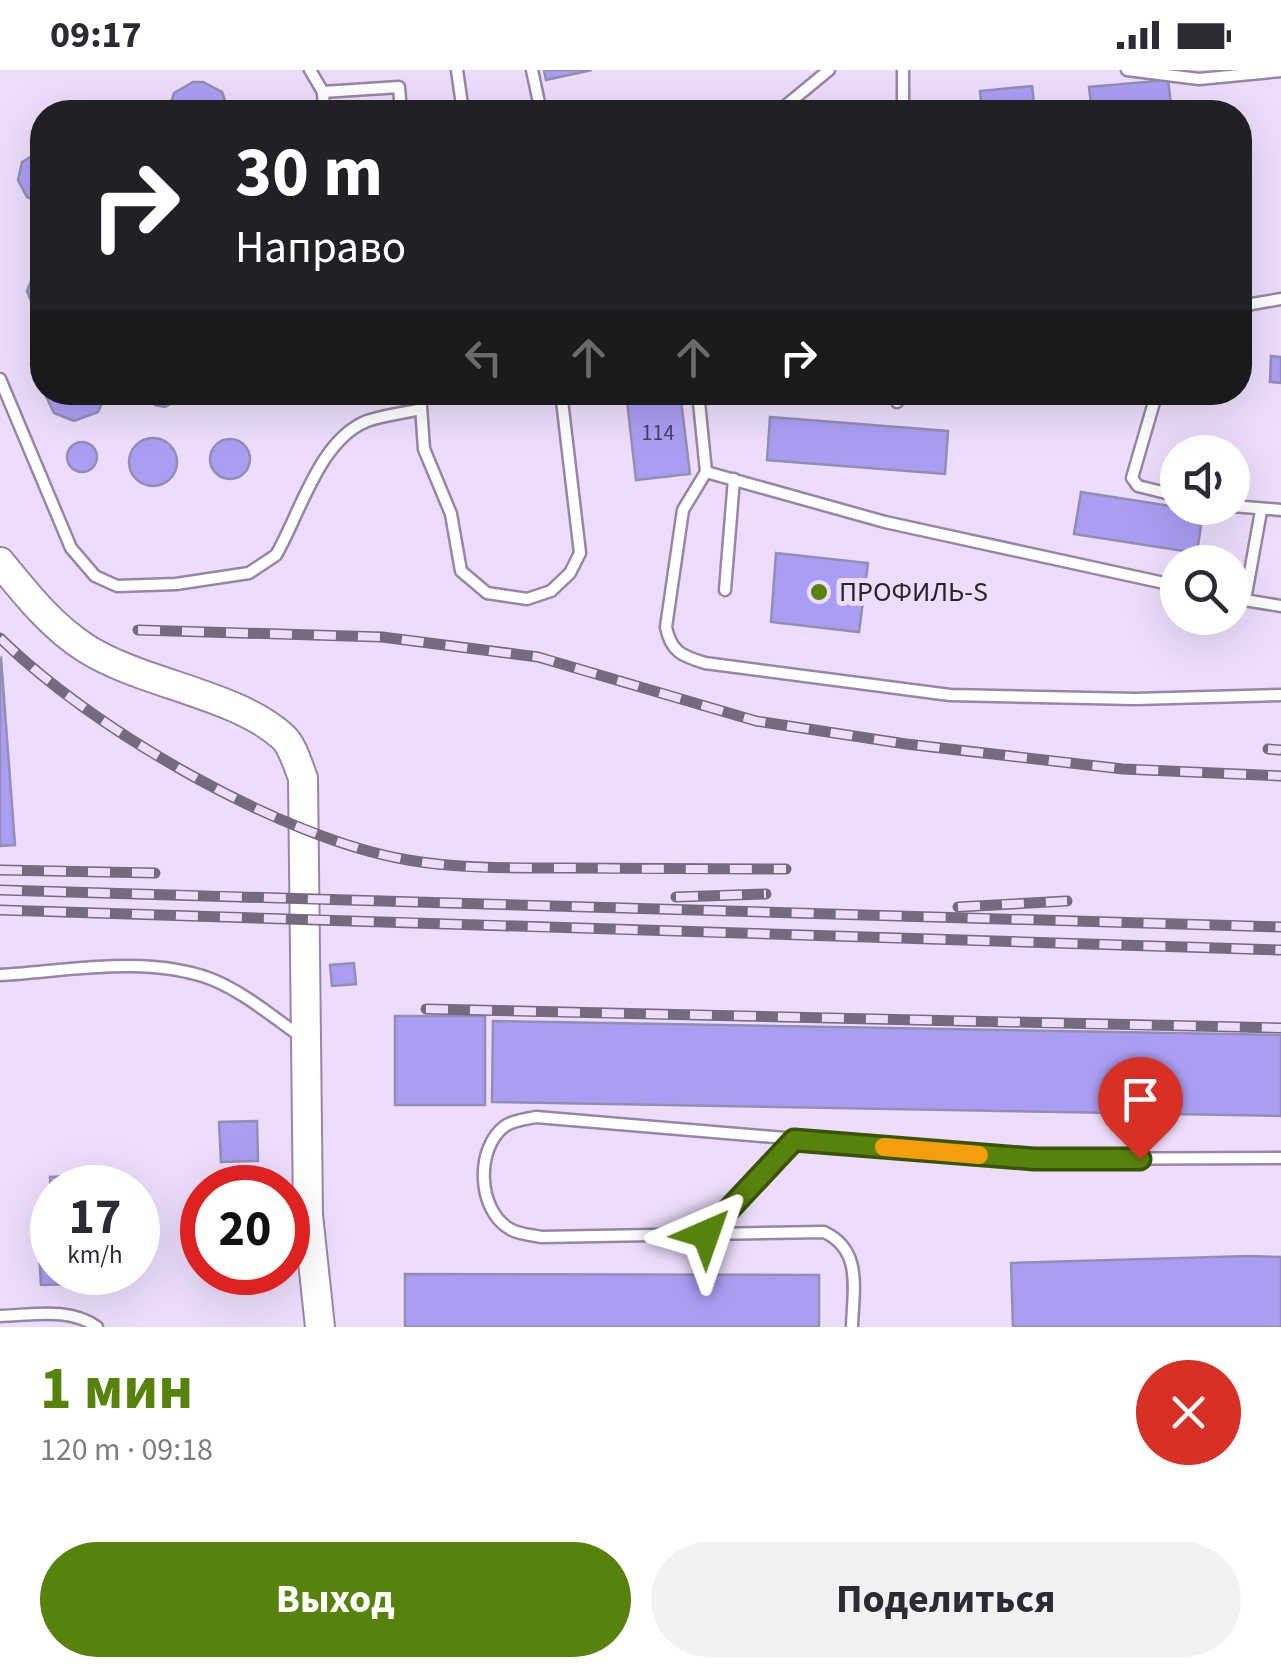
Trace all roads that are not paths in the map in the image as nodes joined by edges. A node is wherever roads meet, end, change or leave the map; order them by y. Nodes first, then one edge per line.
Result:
1 (310, 70) edge
2 (457, 70) edge
3 (532, 70) edge
4 (829, 70) edge
5 (904, 70) edge
6 (1127, 70) edge
7 (1281, 71) edge
8 (323, 92) junction
9 (323, 100) edge
10 (401, 100) edge
11 (462, 100) edge
12 (538, 100) edge
13 (793, 100) edge
14 (903, 100) edge
15 (1281, 299) edge
16 (1252, 304) edge
17 (0, 379) edge
18 (421, 405) edge
19 (563, 405) edge
20 (699, 405) edge
21 (1153, 405) edge
22 (421, 409) junction
23 (706, 472) junction
24 (734, 479) junction
25 (1160, 492) edge
26 (1250, 509) edge
27 (1281, 510) edge
28 (1261, 511) junction
29 (0, 562) edge
30 (1250, 572) edge
31 (1160, 582) edge
32 (725, 590) dead end
33 (1250, 601) edge
34 (1281, 606) edge
35 (1281, 694) edge
36 (0, 975) edge
37 (304, 1039) junction
38 (794, 1140) junction
39 (1281, 1158) edge
40 (706, 1234) junction
41 (0, 1316) edge
42 (98, 1327) edge
43 (320, 1327) edge
44 (852, 1327) edge

1 - 8 lane
2 - 11 lane
3 - 12 lane
4 - 13 lane
5 - 14 lane
6 - 7 lane
8 - 9 lane
8 - 10 lane
15 - 16 lane
17 - 22 lane
18 - 22 lane
19 - 22 lane
20 - 23 lane
21 - 25 lane
23 - 24 lane
23 - 35 lane
24 - 31 lane
24 - 32 lane
26 - 28 lane
27 - 28 lane
28 - 30 lane
29 - 37 main road
33 - 34 lane
36 - 37 lane
37 - 43 main road
38 - 39 lane
38 - 40 lane
38 - 40 lane
40 - 44 lane
41 - 42 lane

